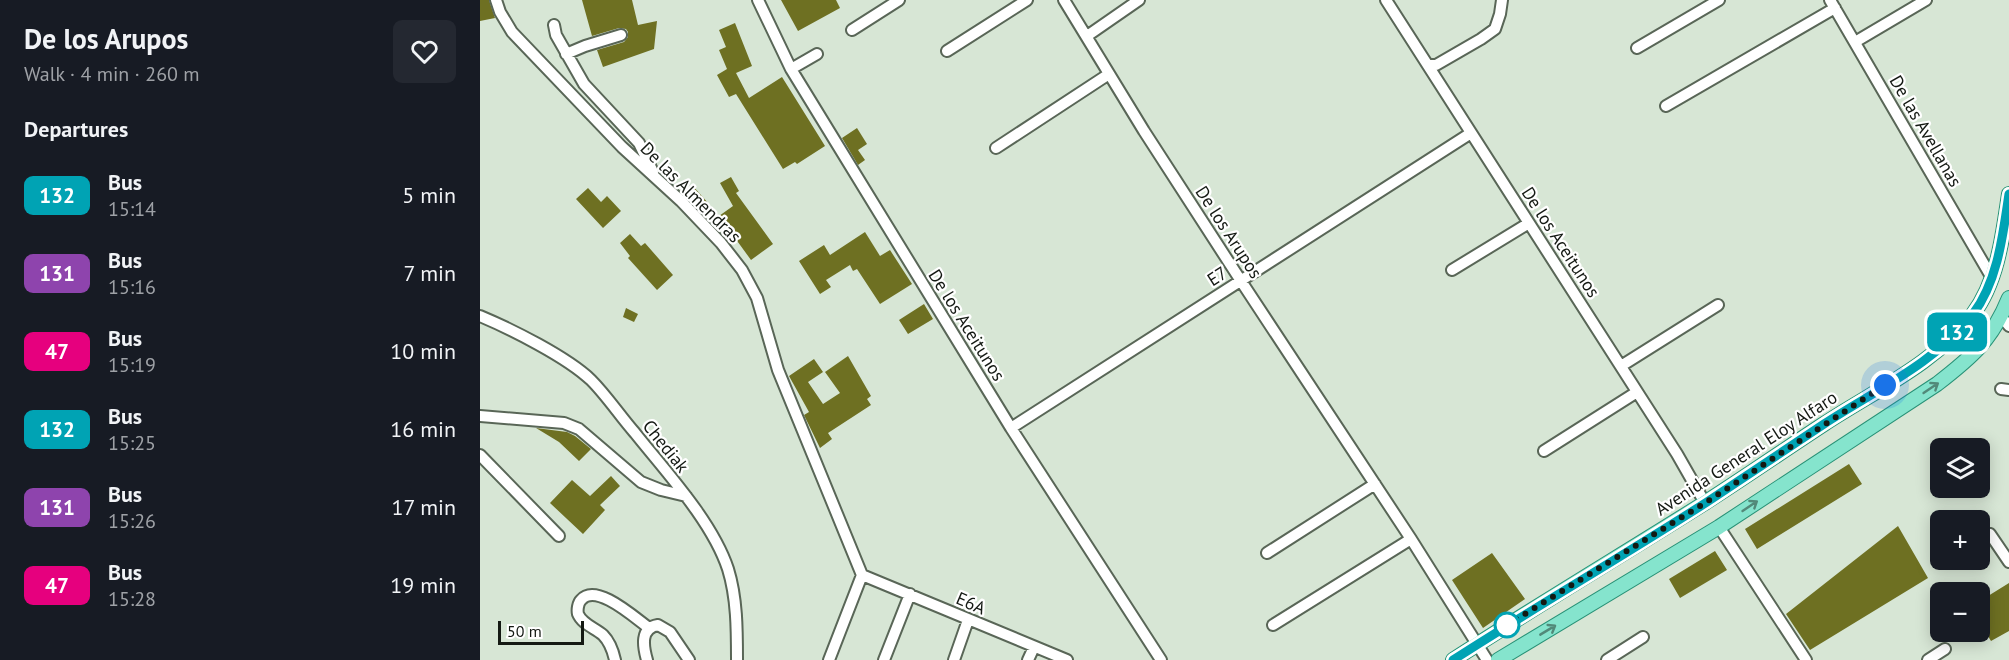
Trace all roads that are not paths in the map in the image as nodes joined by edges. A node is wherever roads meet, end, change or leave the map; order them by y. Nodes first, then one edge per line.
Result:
1 (496, 0) edge
2 (758, 0) edge
3 (899, 0) edge
4 (1027, 0) edge
5 (1065, 0) edge
6 (1139, 0) edge
7 (1386, 0) edge
8 (1503, 0) edge
9 (1719, 0) edge
10 (1926, 0) edge
11 (1833, 4) edge
12 (554, 25) dead end
13 (852, 30) dead end
14 (621, 35) dead end
15 (1087, 36) junction
16 (1855, 42) junction
17 (1637, 48) dead end
18 (947, 51) dead end
19 (566, 54) junction
20 (817, 54) dead end
21 (1428, 65) junction
22 (791, 69) junction
23 (1109, 74) junction
24 (1666, 106) dead end
25 (1472, 133) junction
26 (996, 148) dead end
27 (656, 178) junction
28 (2009, 194) edge
29 (1529, 223) junction
30 (1452, 270) dead end
31 (1992, 278) junction
32 (1241, 281) junction
33 (2009, 298) edge
34 (1718, 305) dead end
35 (480, 316) edge
36 (2005, 321) edge
37 (1620, 366) junction
38 (1637, 392) junction
39 (480, 416) edge
40 (1011, 428) junction
41 (1544, 451) dead end
42 (480, 455) edge
43 (1375, 484) junction
44 (686, 496) junction
45 (1705, 503) junction
46 (1719, 527) junction
47 (1990, 534) dead end
48 (559, 536) dead end
49 (1411, 539) junction
50 (1267, 553) dead end
51 (2009, 562) edge
52 (862, 575) junction
53 (910, 594) junction
54 (968, 620) junction
55 (1273, 625) dead end
56 (649, 628) junction
57 (1643, 636) dead end
58 (1477, 644) junction
59 (1034, 647) junction
60 (1945, 649) dead end
61 (615, 660) edge
62 (647, 660) edge
63 (689, 660) edge
64 (736, 660) edge
65 (829, 660) edge
66 (884, 660) edge
67 (954, 660) edge
68 (1028, 660) edge
69 (1066, 660) edge
70 (1161, 660) edge
71 (1453, 660) edge
72 (1487, 660) edge
73 (1498, 660) edge
74 (1607, 660) edge
75 (1806, 660) edge
76 (1928, 660) edge

1 - 27 street, De las Almendras
2 - 22 street, De los Aceitunos
3 - 13 street
4 - 18 street
5 - 15 street, De los Arupos
6 - 15 street
7 - 21 street, De los Aceitunos
8 - 21 street
9 - 17 street
10 - 16 street
11 - 16 street, De las Avellanas
11 - 24 street
12 - 19 street
14 - 19 street
15 - 23 street, De los Arupos
16 - 31 street, De las Avellanas
19 - 27 street
20 - 22 street
21 - 25 street, De los Aceitunos
22 - 40 street, De los Aceitunos
23 - 26 street
23 - 32 street, De los Arupos
25 - 29 street, De los Aceitunos
25 - 32 street, E7
27 - 52 street, De las Almendras
28 - 31 main road, Avenida General Eloy Alfaro
29 - 30 street
29 - 37 street, De los Aceitunos
31 - 45 main road, Avenida General Eloy Alfaro
32 - 40 street, E7
32 - 43 street, De los Arupos
33 - 36 main road
34 - 37 street
35 - 44 street, Chediak
46 -> 36 main road
37 - 38 street, De los Aceitunos
38 - 41 street
38 - 45 street, De los Aceitunos
39 - 44 street
40 - 70 street, De los Aceitunos
42 - 48 street
43 - 49 street, De los Arupos
43 - 50 street
44 - 64 street, Chediak
45 - 58 main road, Avenida General Eloy Alfaro
73 -> 46 main road
46 - 75 street
47 - 51 street
49 - 55 street
49 - 58 street, De los Arupos
52 - 53 street, E6A
52 - 65 street
53 - 54 street, E6A
53 - 66 street
54 - 59 street, E6A
54 - 67 street
56 - 61 street
56 - 62 street
56 - 63 street
57 - 74 street
58 - 71 main road, Avenida General Eloy Alfaro
58 - 72 street, De los Arupos
59 - 68 street
59 - 69 street, E6A
60 - 76 street

